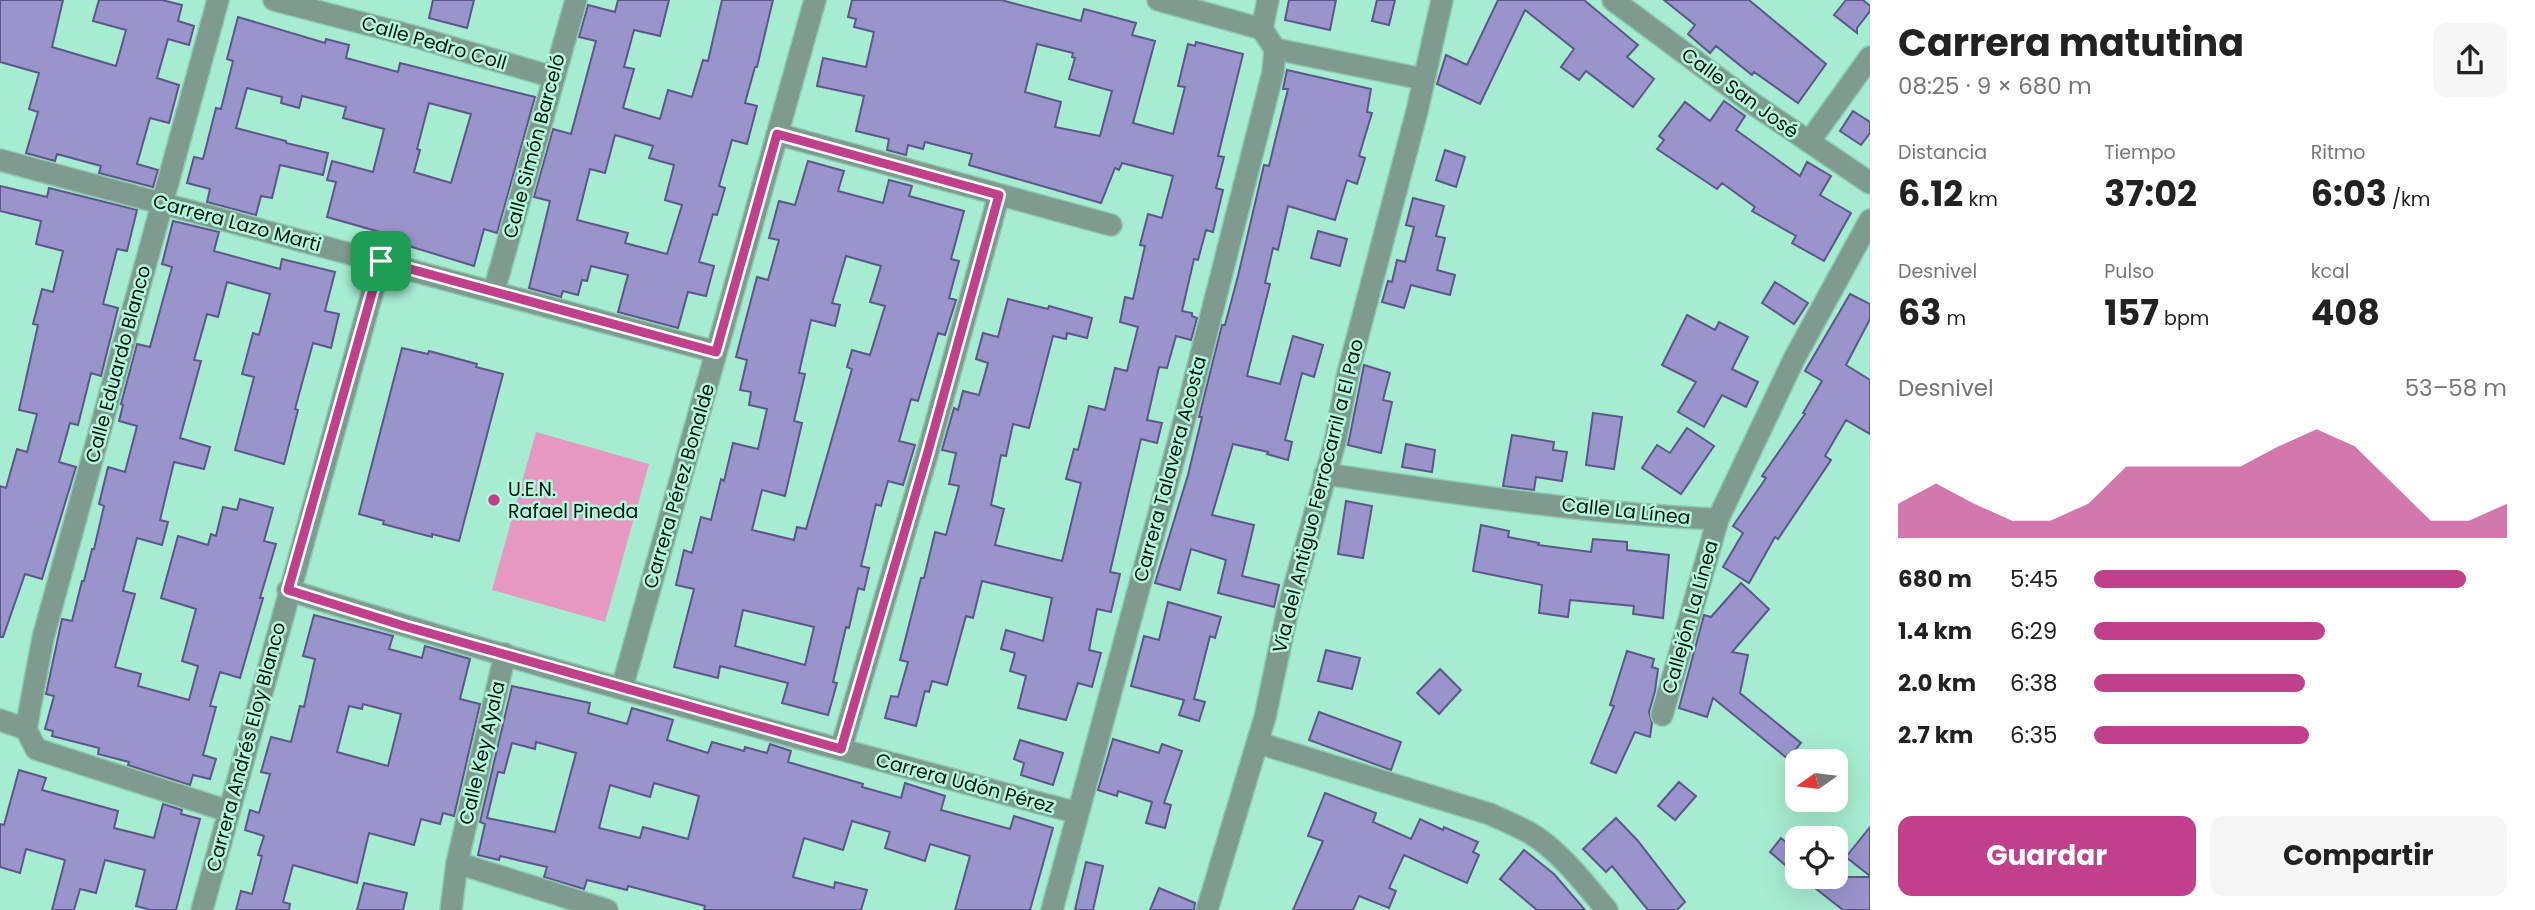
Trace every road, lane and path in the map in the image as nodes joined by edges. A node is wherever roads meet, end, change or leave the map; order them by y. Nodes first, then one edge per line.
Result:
1 (218, 0) edge
2 (274, 0) edge
3 (576, 0) edge
4 (815, 0) edge
5 (1158, 0) edge
6 (1268, 0) edge
7 (1442, 0) edge
8 (1613, 0) edge
9 (1262, 29) junction
10 (1275, 49) junction
11 (1870, 57) edge
12 (553, 77) junction
13 (1423, 79) junction
14 (777, 134) junction
15 (1809, 142) junction
16 (0, 160) edge
17 (1870, 183) edge
18 (999, 195) junction
19 (161, 203) junction
20 (1870, 220) edge
21 (1111, 225) dead end
22 (381, 261) junction
23 (494, 292) junction
24 (716, 352) junction
25 (1325, 474) junction
26 (1718, 519) junction
27 (288, 590) junction
28 (505, 654) junction
29 (622, 688) junction
30 (1662, 715) dead end
31 (0, 720) edge
32 (26, 729) junction
33 (1258, 743) junction
34 (841, 749) junction
35 (228, 811) junction
36 (1078, 813) junction
37 (458, 858) junction
38 (202, 910) edge
39 (451, 910) edge
40 (607, 910) edge
41 (1052, 910) edge
42 (1207, 910) edge
43 (1606, 910) edge

1 - 19 street, Calle Eduardo Blanco
2 - 12 street, Calle Pedro Coll
3 - 12 street, Calle Simón Barceló
4 - 14 street, Carrera Pérez Bonalde
5 - 9 street
6 - 9 street
7 - 13 street, Vía del Antiguo Ferrocarril a El Pao
8 - 15 street, Calle San José
9 - 10 street
10 - 13 street
10 - 36 street, Carrera Talavera Acosta
11 - 15 street
12 - 23 street, Calle Simón Barceló
13 - 25 street, Vía del Antiguo Ferrocarril a El Pao
14 - 18 street
14 - 24 street, Carrera Pérez Bonalde
15 - 17 street, Calle San José
16 - 19 street, Carrera Lazo Marti
18 - 21 street
18 - 34 street
19 - 22 street, Carrera Lazo Marti
19 - 32 street, Calle Eduardo Blanco
20 - 26 street, Calle La Línea
22 - 23 street, Carrera Lazo Marti
22 - 27 street, Carrera Andrés Eloy Blanco
23 - 24 street, Carrera Lazo Marti
24 - 29 street, Carrera Pérez Bonalde
25 - 26 street, Calle La Línea
25 - 33 street, Vía del Antiguo Ferrocarril a El Pao
26 - 30 street, Callejón La Línea
27 - 28 street, Carrera Udón Pérez
27 - 35 street, Carrera Andrés Eloy Blanco
28 - 29 street, Carrera Udón Pérez
28 - 37 street, Calle Key Ayala
29 - 34 street, Carrera Udón Pérez
31 - 32 street
32 - 35 street
33 - 42 street, Vía del Antiguo Ferrocarril a El Pao
33 - 43 street
34 - 36 street, Carrera Udón Pérez
35 - 38 street, Carrera Andrés Eloy Blanco
36 - 41 street, Carrera Talavera Acosta
37 - 39 street, Calle Key Ayala
37 - 40 street

